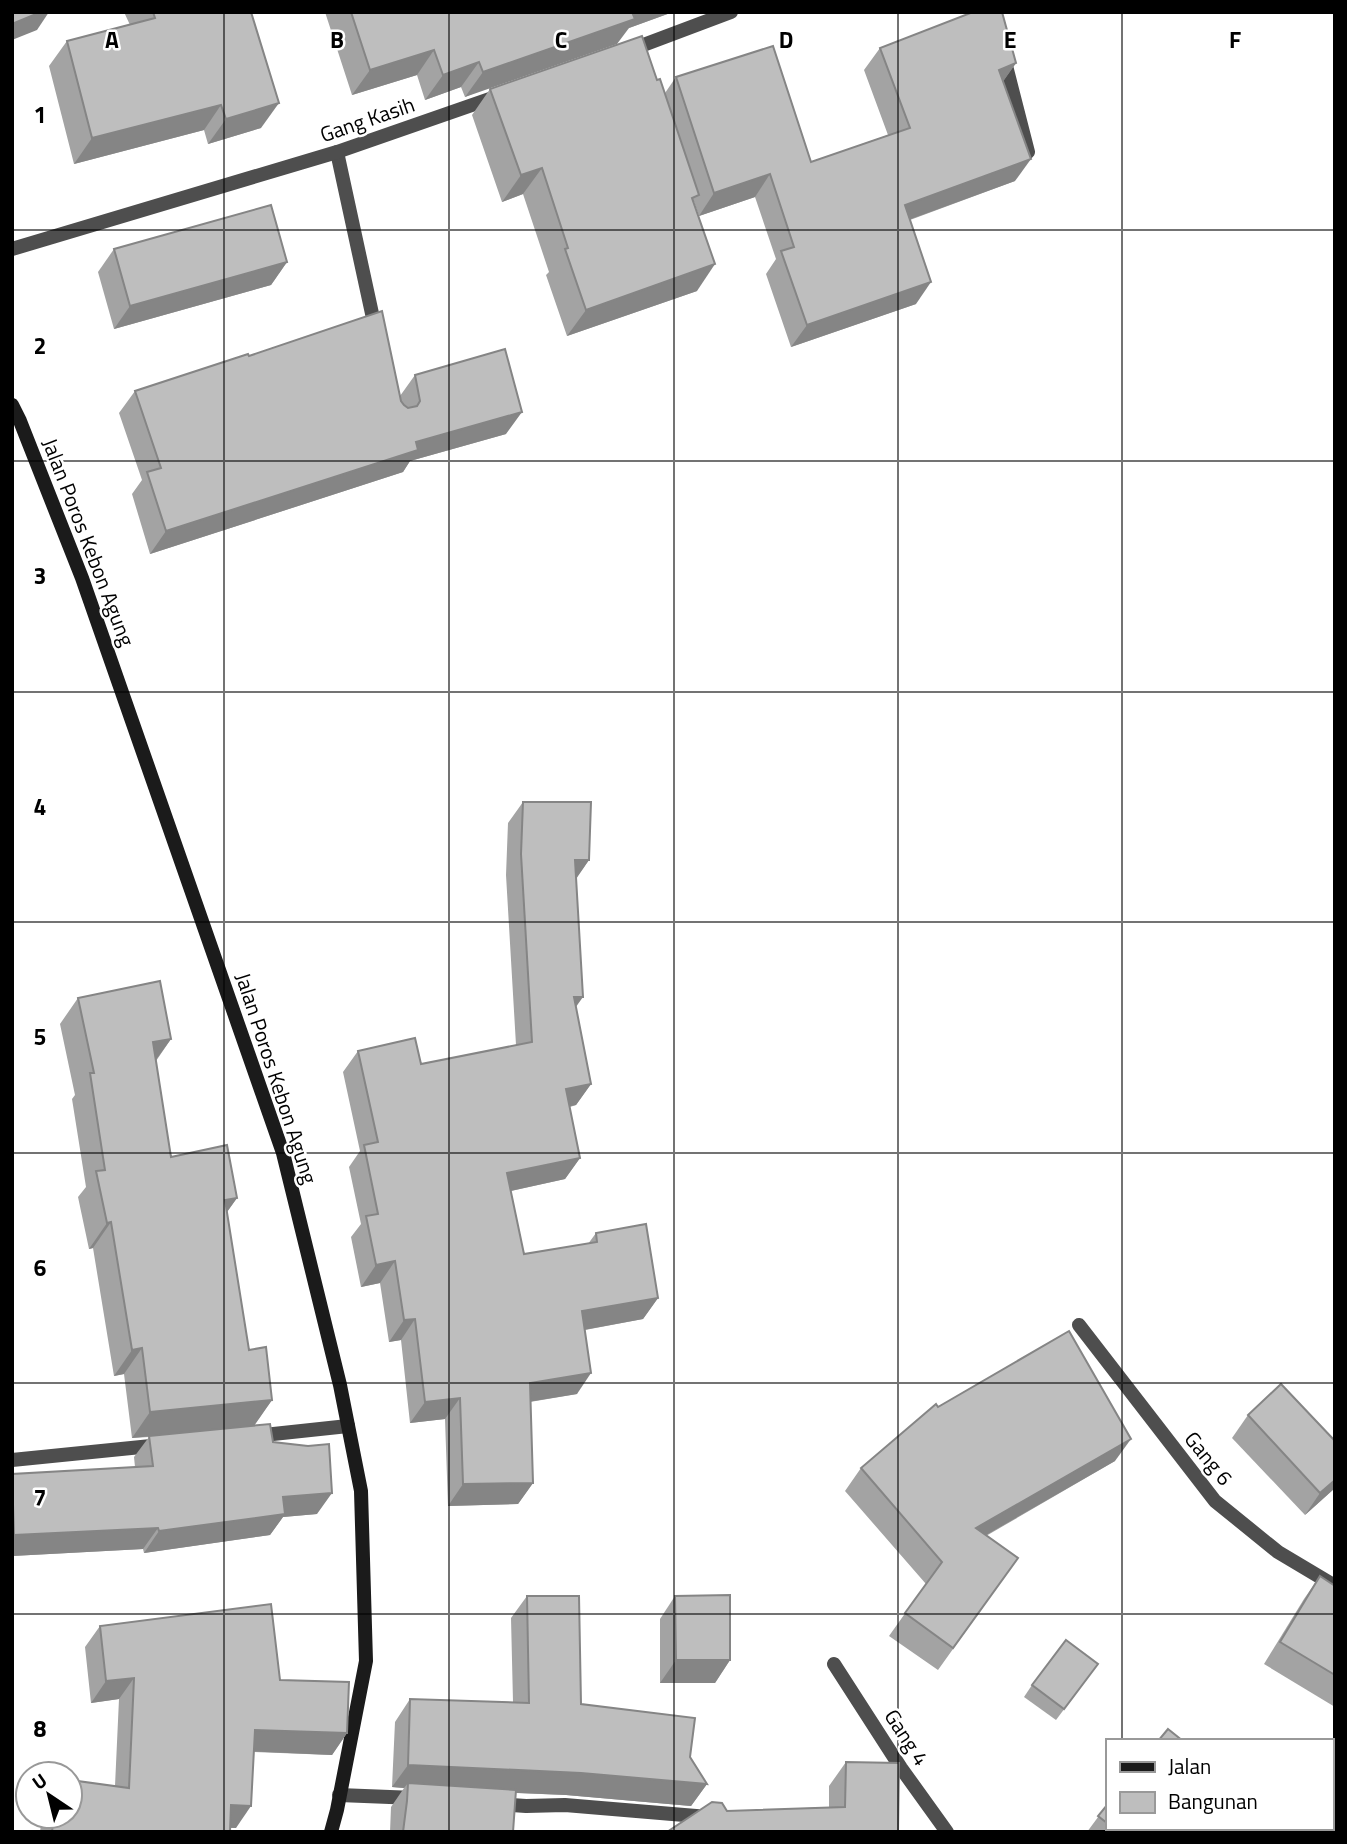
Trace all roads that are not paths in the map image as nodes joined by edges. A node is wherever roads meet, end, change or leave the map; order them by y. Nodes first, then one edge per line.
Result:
1 (731, 12) edge
2 (999, 40) edge
3 (630, 55) edge
4 (517, 89) edge
5 (337, 152) junction
6 (1028, 152) edge
7 (12, 249) edge
8 (377, 340) edge
9 (12, 405) edge
10 (1079, 1325) dead end
11 (348, 1426) junction
12 (240, 1437) edge
13 (173, 1444) edge
14 (12, 1460) edge
15 (1335, 1586) edge
16 (834, 1664) dead end
17 (340, 1795) junction
18 (426, 1799) edge
19 (488, 1803) edge
20 (729, 1819) edge
21 (331, 1832) edge
22 (947, 1832) edge

1 - 3 street
2 - 6 street
4 - 5 street, Gang Kasih
5 - 7 street, Gang Kasih
5 - 8 street
9 - 11 main road, Jalan Poros Kebon Agung
10 - 15 street, Gang 6
11 - 12 street
11 - 17 main road, Jalan Poros Kebon Agung
13 - 14 street
16 - 22 street, Gang 4
17 - 18 street
17 - 21 main road, Jalan Poros Kebon Agung
19 - 20 street

